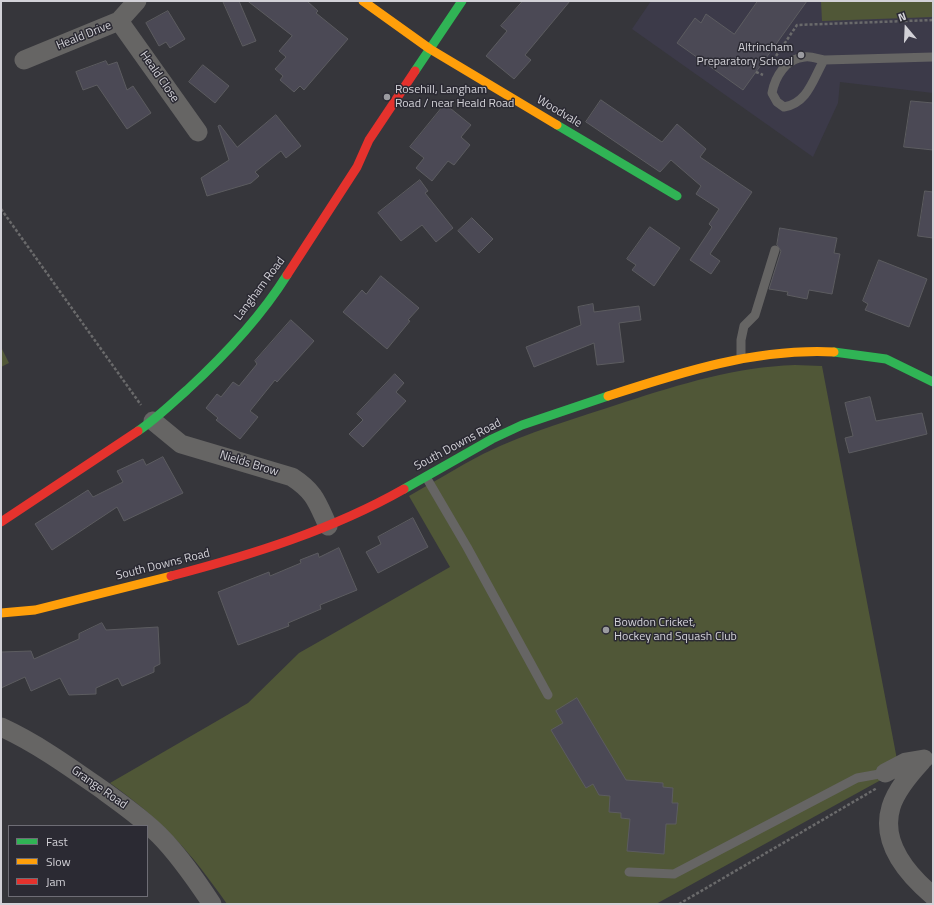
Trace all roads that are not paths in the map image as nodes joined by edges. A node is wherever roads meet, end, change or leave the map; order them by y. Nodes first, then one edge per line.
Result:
1 (137, 1) edge
2 (363, 1) edge
3 (381, 1) edge
4 (462, 1) edge
5 (377, 11) junction
6 (119, 21) junction
7 (430, 49) junction
8 (933, 57) edge
9 (24, 60) dead end
10 (824, 60) junction
11 (198, 132) dead end
12 (677, 196) dead end
13 (775, 250) dead end
14 (741, 358) junction
15 (933, 382) edge
16 (153, 421) junction
17 (425, 476) junction
18 (1, 522) edge
19 (328, 526) junction
20 (1, 613) edge
21 (548, 695) dead end
22 (1, 727) edge
23 (927, 758) edge
24 (885, 773) joint
25 (148, 825) edge
26 (148, 825) edge
27 (629, 872) dead end
28 (933, 896) edge
29 (212, 904) edge

1 - 6 street, Heald Drive
2 - 5 main road, Woodvale
3 - 5 lane
4 - 7 main road, Langham Road
5 - 7 main road, Woodvale
6 - 9 street, Heald Drive
6 - 11 street, Heald Close
7 - 12 main road, Woodvale
7 - 16 main road, Langham Road
8 - 10 lane
10 - 10 lane
13 - 14 lane
14 - 15 main road, South Downs Road
14 - 17 main road, South Downs Road
16 - 18 main road, Langham Road
16 - 19 street, Nields Brow
17 - 19 main road, South Downs Road
17 - 21 lane
19 - 20 main road, South Downs Road
22 - 26 street, Grange Road
23 - 24 street
23 - 28 street
24 - 27 lane
25 - 29 street, Grange Road

